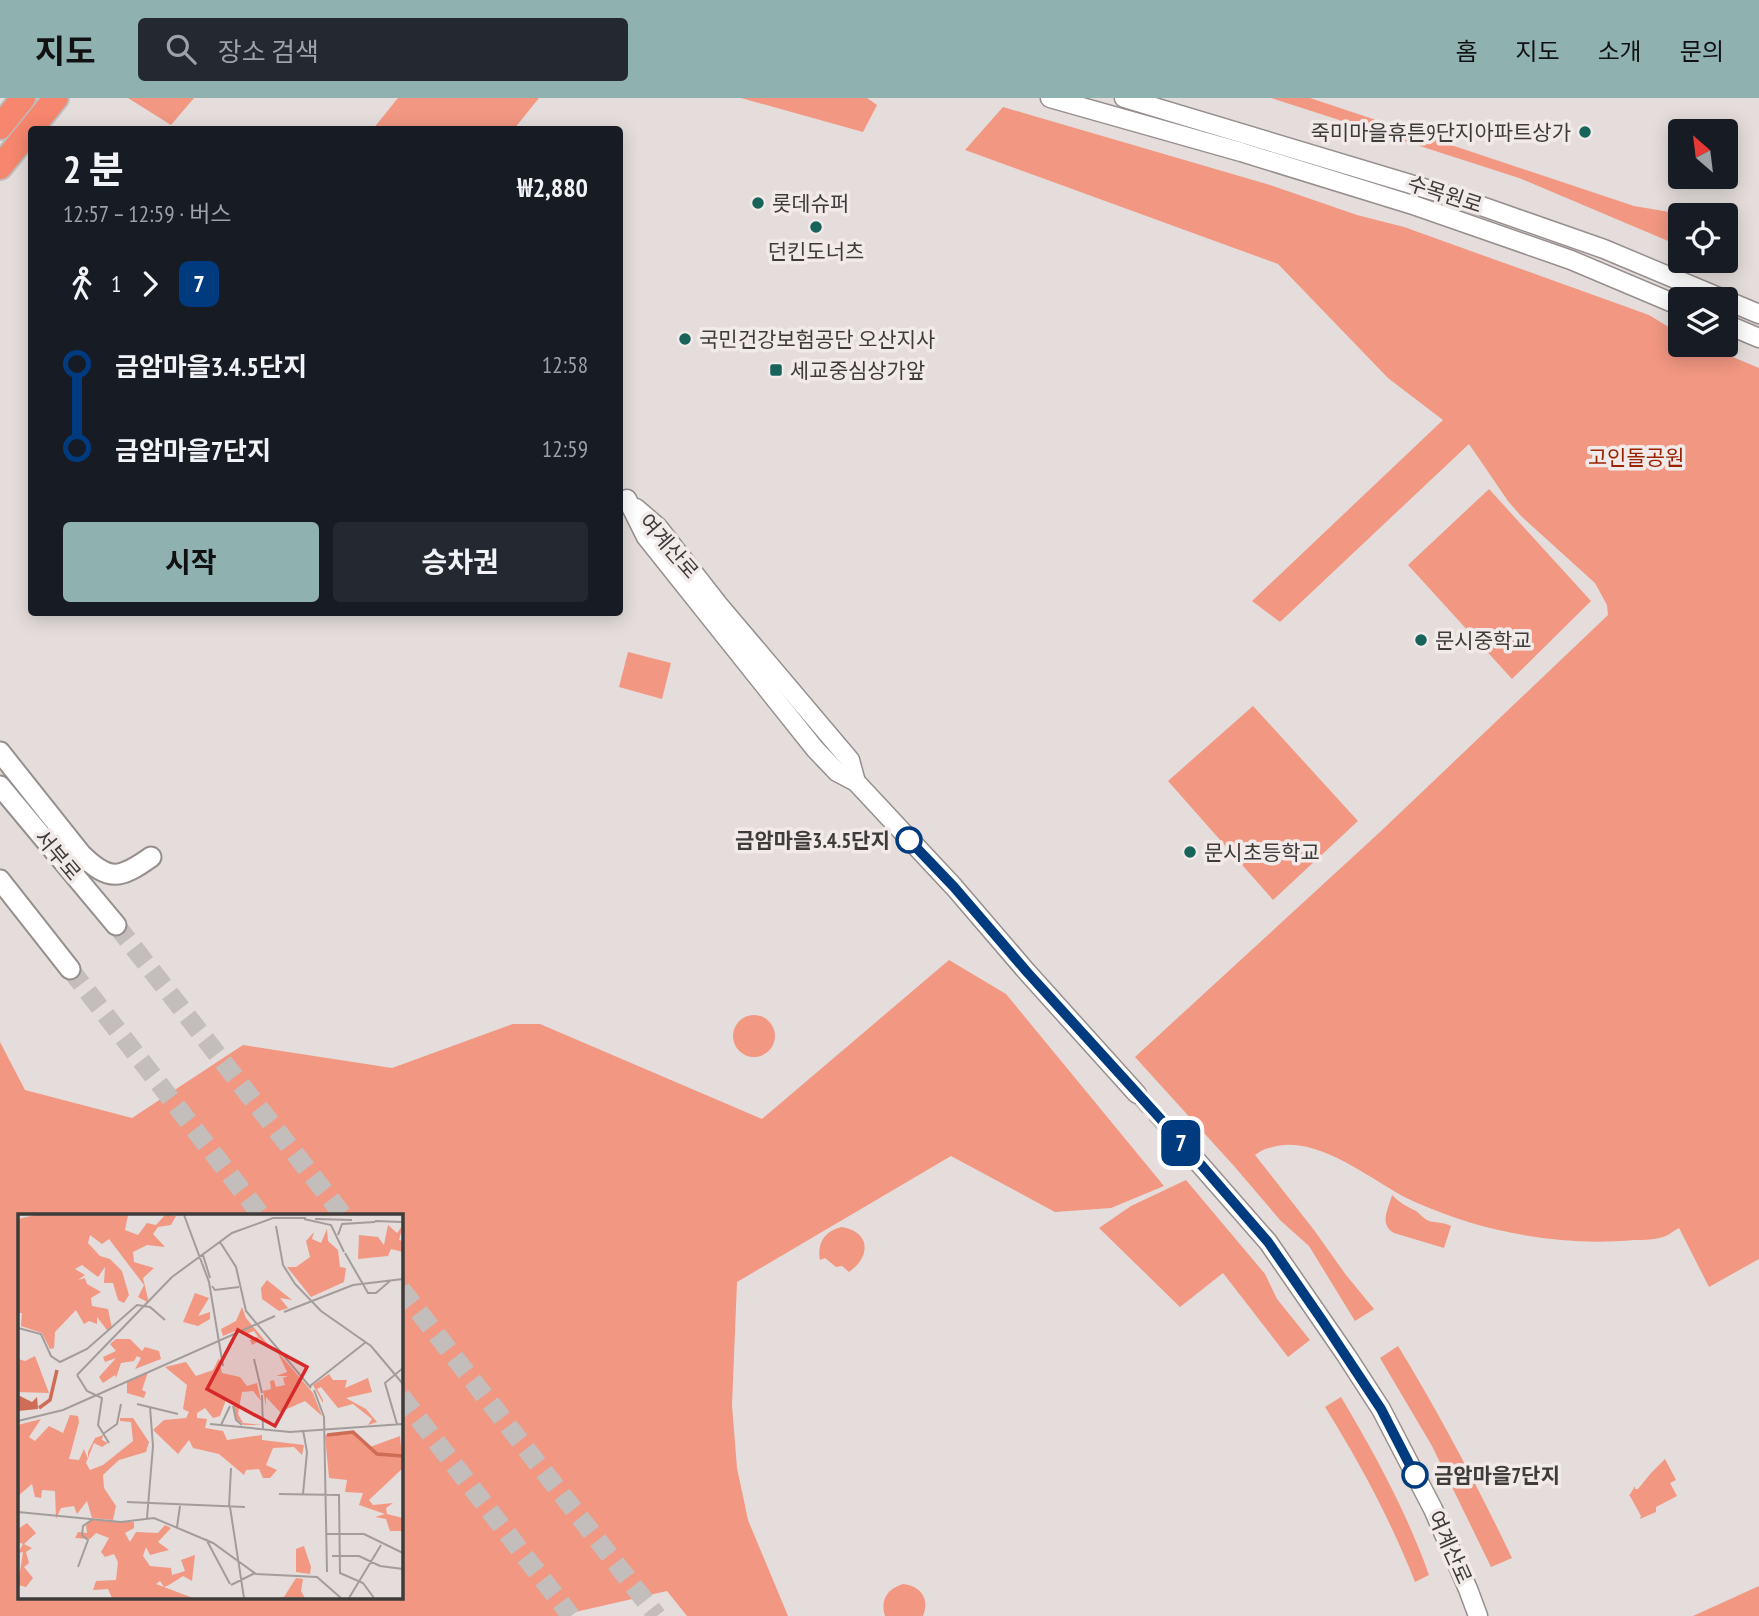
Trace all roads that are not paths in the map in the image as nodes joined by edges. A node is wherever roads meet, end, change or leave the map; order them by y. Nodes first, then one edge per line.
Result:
1 (23, 98) edge
2 (56, 98) edge
3 (1050, 98) edge
4 (1124, 98) edge
5 (33, 126) edge
6 (0, 127) edge
7 (28, 132) edge
8 (0, 167) edge
9 (1668, 301) edge
10 (1759, 314) edge
11 (1738, 329) edge
12 (1759, 338) edge
13 (0, 752) edge
14 (856, 782) junction
15 (0, 786) edge
16 (151, 857) dead end
17 (0, 880) edge
18 (116, 925) tunnel mouth
19 (70, 969) tunnel mouth
20 (1137, 1094) tunnel mouth
21 (1177, 1137) tunnel mouth
22 (1478, 1616) edge

1 - 6 highway
2 - 5 highway
3 - 9 street, 수목원로
4 - 10 street, 수목원로
7 - 8 highway
11 - 12 street
13 - 16 main road
14 - 14 street, 여계산로
14 - 20 street, 여계산로
15 - 18 main road, 서부로
17 - 19 main road
21 - 22 street, 여계산로

